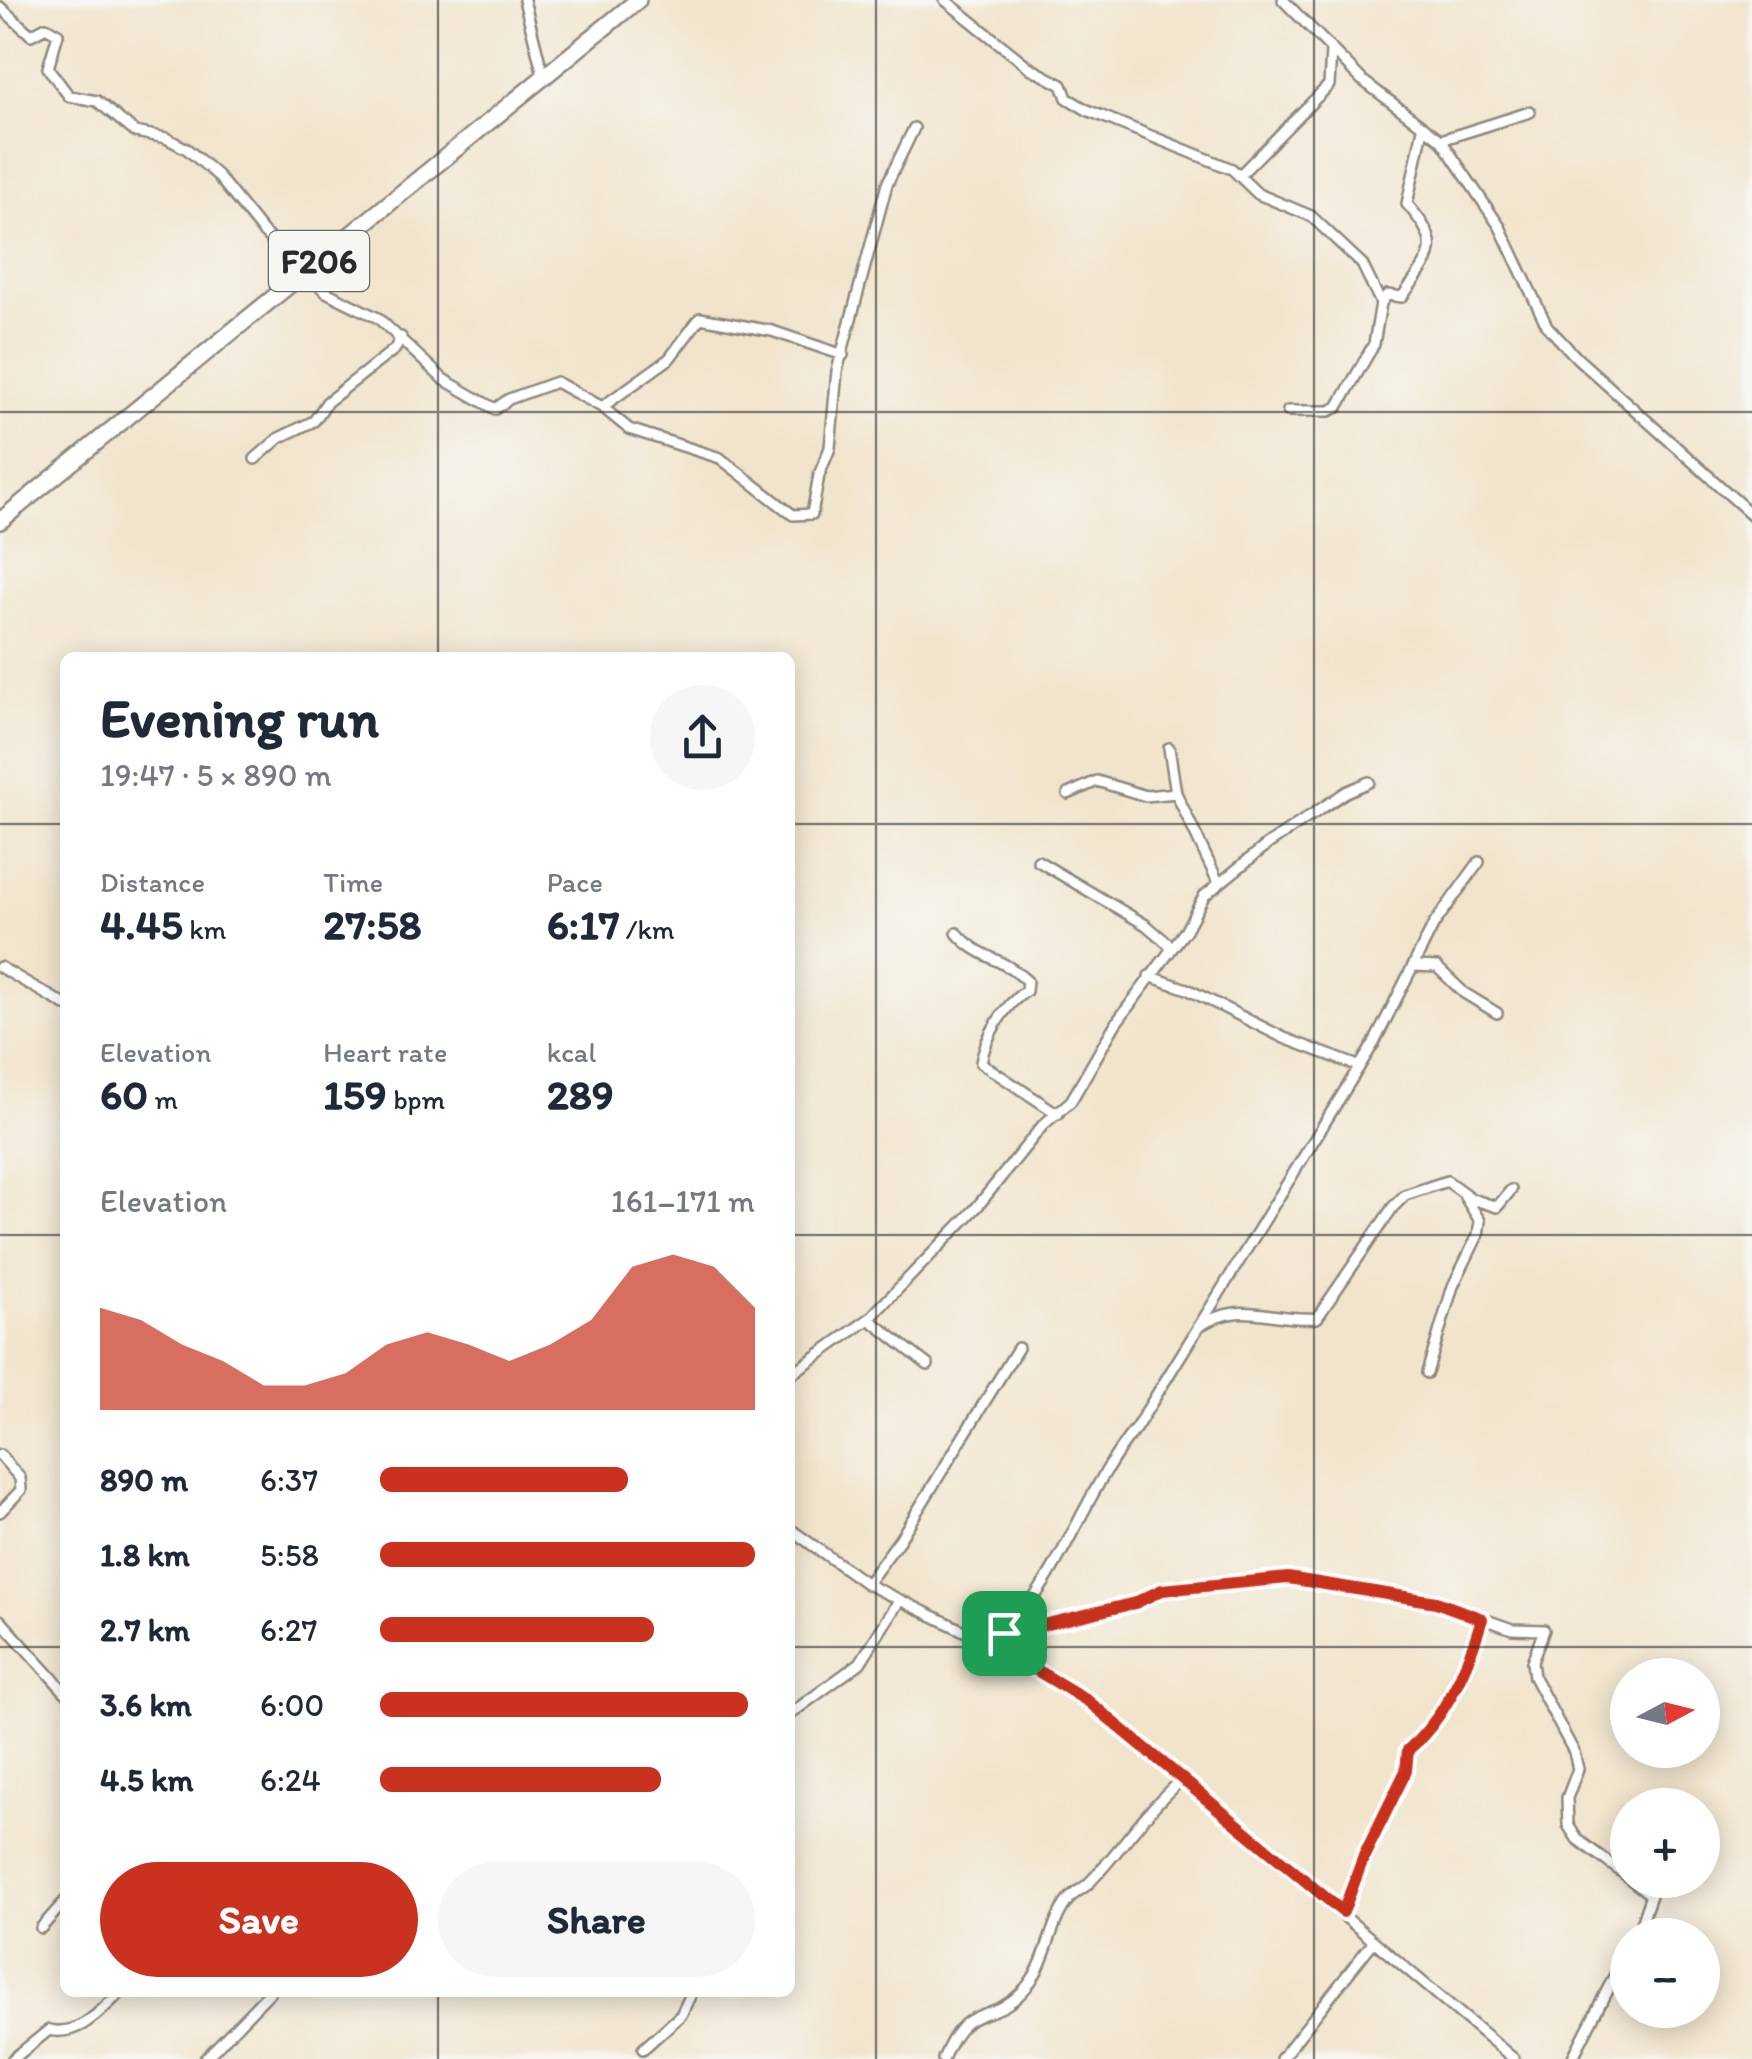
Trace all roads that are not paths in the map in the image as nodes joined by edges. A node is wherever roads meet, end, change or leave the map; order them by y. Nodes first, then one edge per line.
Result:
1 (524, 0) edge
2 (638, 0) edge
3 (945, 0) edge
4 (1284, 0) edge
5 (0, 7) edge
6 (1331, 49) junction
7 (544, 78) junction
8 (1530, 112) dead end
9 (914, 128) dead end
10 (1423, 130) junction
11 (1440, 140) junction
12 (1239, 176) junction
13 (305, 272) junction
14 (1381, 303) junction
15 (401, 338) junction
16 (842, 356) junction
17 (602, 407) junction
18 (1288, 410) dead end
19 (255, 459) dead end
20 (1752, 514) edge
21 (0, 521) edge
22 (1170, 748) dead end
23 (1369, 782) dead end
24 (1176, 792) junction
25 (1068, 794) dead end
26 (1038, 861) dead end
27 (1479, 862) dead end
28 (1219, 884) junction
29 (957, 932) dead end
30 (1172, 946) junction
31 (1415, 966) junction
32 (0, 967) edge
33 (1149, 976) junction
34 (60, 1001) edge
35 (1498, 1013) dead end
36 (1358, 1066) junction
37 (1058, 1114) junction
38 (1511, 1190) dead end
39 (1460, 1191) junction
40 (869, 1319) junction
41 (1196, 1329) junction
42 (1018, 1348) dead end
43 (928, 1365) dead end
44 (795, 1371) edge
45 (1427, 1374) dead end
46 (0, 1454) edge
47 (0, 1512) edge
48 (795, 1533) edge
49 (868, 1584) junction
50 (899, 1601) junction
51 (1482, 1619) junction
52 (0, 1620) edge
53 (1004, 1633) junction
54 (985, 1639) junction
55 (60, 1686) edge
56 (795, 1710) edge
57 (1181, 1780) junction
58 (1610, 1863) edge
59 (60, 1907) edge
60 (1343, 1912) junction
61 (41, 1928) dead end
62 (1374, 1941) junction
63 (1610, 1984) edge
64 (115, 1997) edge
65 (265, 1997) edge
66 (690, 1997) edge
67 (643, 2049) dead end
68 (13, 2059) edge
69 (205, 2059) edge
70 (943, 2059) edge
71 (1282, 2059) edge
72 (1514, 2059) edge
73 (1572, 2059) edge

1 - 7 street
2 - 7 main road, F206
3 - 12 street
4 - 6 street
5 - 13 street
6 - 10 street
6 - 12 street
7 - 13 main road, F206
8 - 11 street
9 - 16 street
10 - 11 street
10 - 14 street
11 - 20 street
12 - 14 street
13 - 15 street
13 - 21 main road, F206
14 - 18 street
15 - 17 street
15 - 19 street
16 - 17 street
16 - 17 street
22 - 24 street
23 - 28 street
24 - 25 street
24 - 28 street
26 - 30 street
27 - 31 street
28 - 30 street
29 - 37 street
30 - 33 street
31 - 35 street
31 - 36 street
32 - 34 street
33 - 36 street
33 - 37 street
36 - 41 street
37 - 40 street
38 - 39 street
39 - 41 street
39 - 45 street
40 - 43 street
40 - 44 street
41 - 53 street
42 - 49 street
46 - 47 street
48 - 49 street
49 - 50 street
50 - 54 street
50 - 56 street
51 - 53 street
51 - 58 street
51 - 60 street
52 - 55 street
53 - 54 street
54 - 57 street
57 - 60 street
57 - 70 street
59 - 61 street
60 - 62 street
62 - 71 street
62 - 72 street
63 - 73 street
64 - 68 street
65 - 69 street
66 - 67 street

